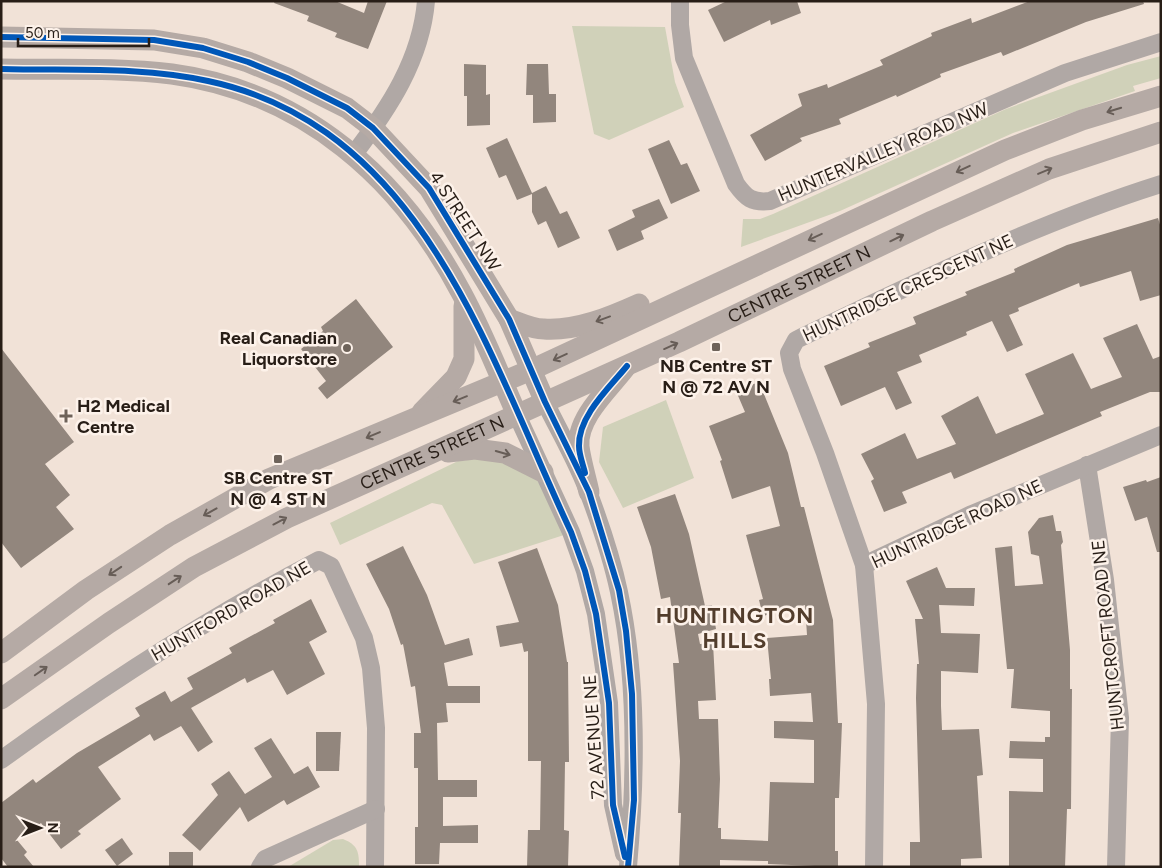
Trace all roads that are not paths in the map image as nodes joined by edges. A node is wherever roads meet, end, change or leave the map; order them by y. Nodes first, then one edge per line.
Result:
1 (426, 1) edge
2 (680, 1) edge
3 (1, 37) edge
4 (1161, 42) edge
5 (1, 69) edge
6 (1161, 96) edge
7 (373, 128) junction
8 (1161, 132) edge
9 (354, 154) junction
10 (1161, 184) edge
11 (747, 268) junction
12 (462, 294) junction
13 (510, 319) junction
14 (627, 366) junction
15 (531, 370) junction
16 (503, 383) junction
17 (545, 402) junction
18 (517, 415) junction
19 (418, 416) junction
20 (1161, 435) edge
21 (438, 450) junction
22 (1087, 465) junction
23 (543, 472) junction
24 (589, 492) junction
25 (864, 565) junction
26 (1, 653) edge
27 (1, 699) edge
28 (1, 760) edge
29 (376, 809) junction
30 (260, 867) edge
31 (375, 867) edge
32 (628, 867) edge
33 (874, 867) edge
34 (1116, 867) edge

1 - 7 street
2 - 4 street, HUNTERVALLEY ROAD NW
3 - 7 main road, 4 STREET NW
5 - 9 main road
6 -> 11 main road, CENTRE STREET N
7 - 9 street
7 - 13 main road, 4 STREET NW
14 -> 8 main road, CENTRE STREET N
9 - 12 main road
10 - 25 street, HUNTRIDGE CRESCENT NE
11 -> 13 main road
11 -> 15 main road, CENTRE STREET N
12 - 16 main road
12 - 19 main road
13 - 15 main road, 4 STREET NW
14 - 17 main road, CENTRE STREET N
14 - 24 main road
15 - 16 main road, CENTRE STREET N
15 - 17 main road, 72 AVENUE NE
16 - 18 main road, 72 AVENUE NE
16 -> 19 main road, CENTRE STREET N
17 - 18 main road, CENTRE STREET N
17 - 24 street, 72 AVENUE NE
18 - 21 main road, CENTRE STREET N
18 - 23 street, 72 AVENUE NE
19 -> 26 main road, CENTRE STREET N
20 - 22 street, HUNTRIDGE ROAD NE
21 -> 23 main road
27 -> 21 main road, CENTRE STREET N
22 - 25 street, HUNTRIDGE ROAD NE
22 - 34 street, HUNTCROFT ROAD NE
23 - 32 street, 72 AVENUE NE
24 - 32 street, 72 AVENUE NE
25 - 33 street, HUNTRIDGE ROAD NE
28 - 29 street, HUNTFORD ROAD NE
29 - 30 street
29 - 31 street, HUNTFORD ROAD NE

